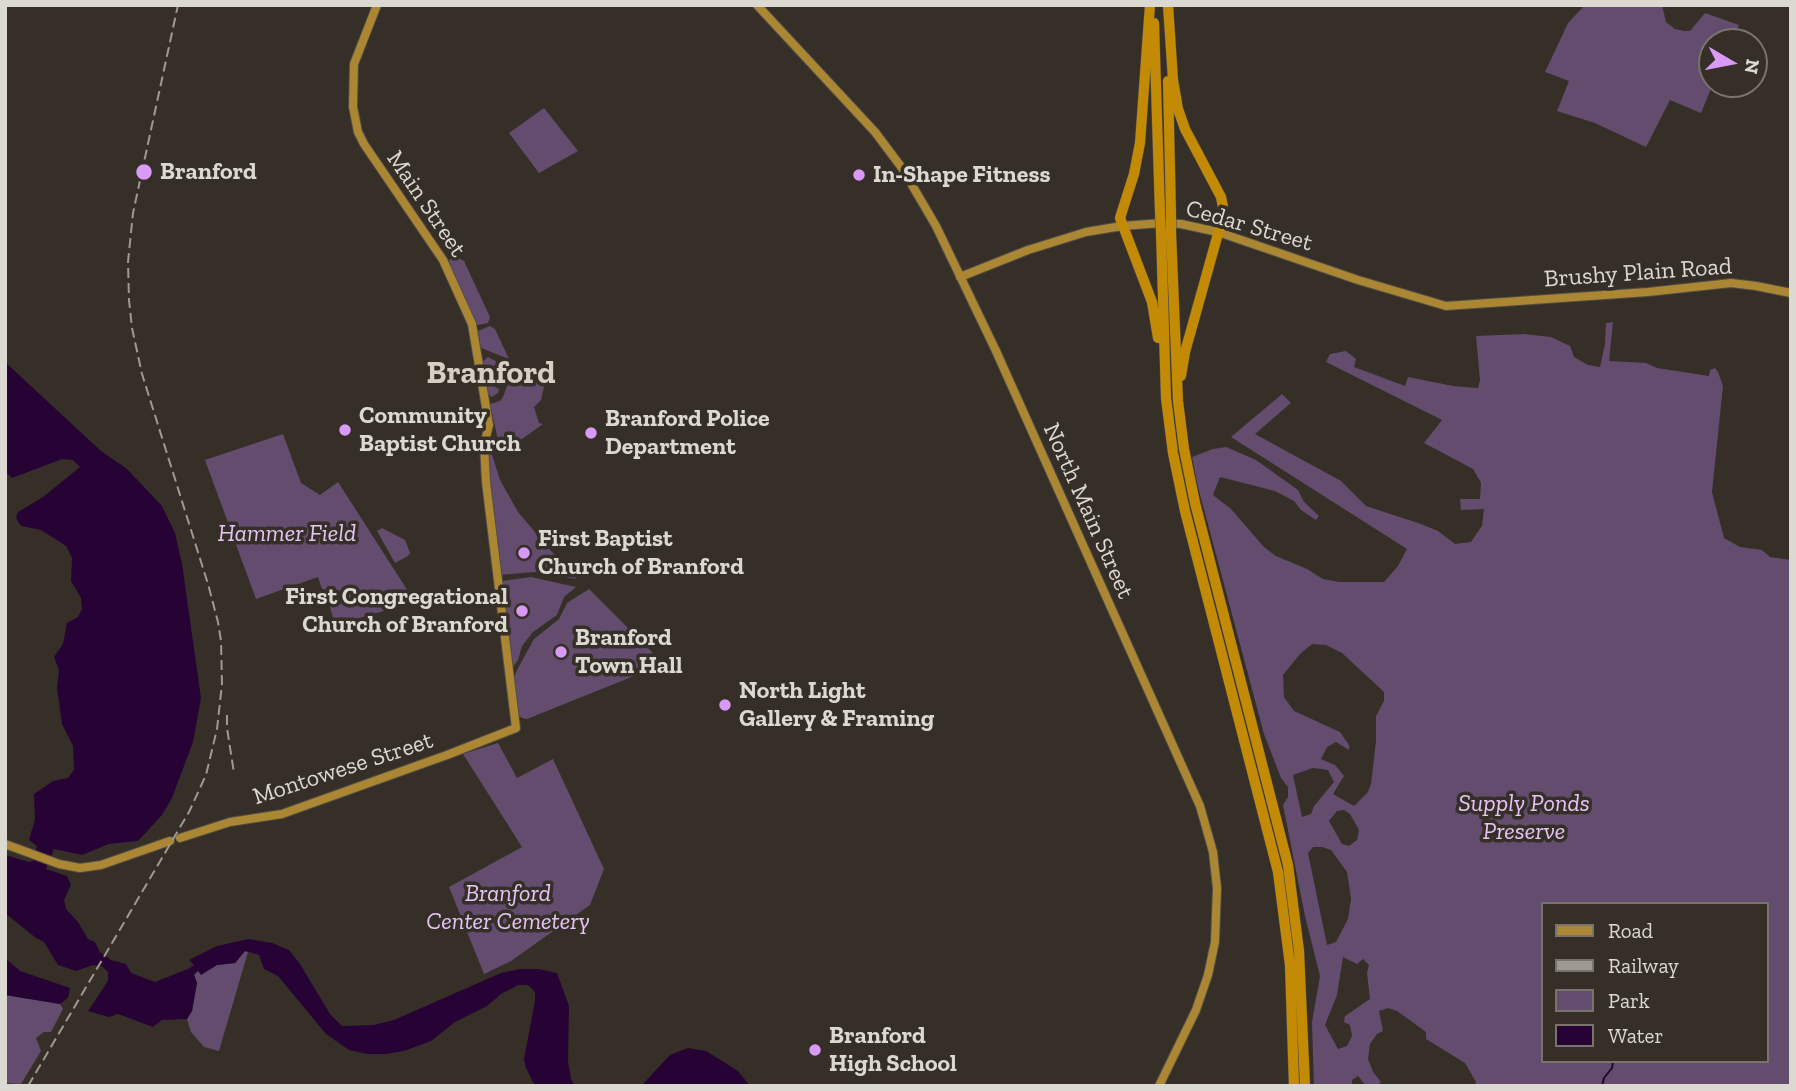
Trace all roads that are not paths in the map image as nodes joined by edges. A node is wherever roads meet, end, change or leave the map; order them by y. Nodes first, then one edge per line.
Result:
1 (377, 5) edge
2 (757, 5) edge
3 (1152, 5) edge
4 (1167, 5) edge
5 (1166, 213) junction
6 (1122, 226) junction
7 (1218, 232) junction
8 (1166, 233) junction
9 (960, 277) junction
10 (1791, 293) edge
11 (1488, 304) joint
12 (1166, 398) junction
13 (1184, 446) junction
14 (1181, 462) junction
15 (516, 728) joint
16 (180, 838) dead end
17 (170, 841) dead end
18 (5, 844) edge
19 (1159, 1086) edge
20 (1294, 1086) edge
21 (1305, 1086) edge

1 - 15 main road, Main Street
2 - 9 main road, North Main Street
3 - 5 highway
3 - 6 highway
4 - 5 highway
4 - 7 highway
5 - 8 highway, bridge
6 - 7 main road, Cedar Street
6 - 9 main road, Cedar Street
6 - 12 highway
7 - 11 main road, Cedar Street
7 - 13 highway
8 - 12 highway
8 - 13 highway
9 - 19 main road, North Main Street
10 - 11 main road, Brushy Plain Road
12 - 14 highway
13 - 14 highway
14 - 20 highway
14 - 21 highway
15 - 16 main road, Montowese Street
17 - 18 main road

